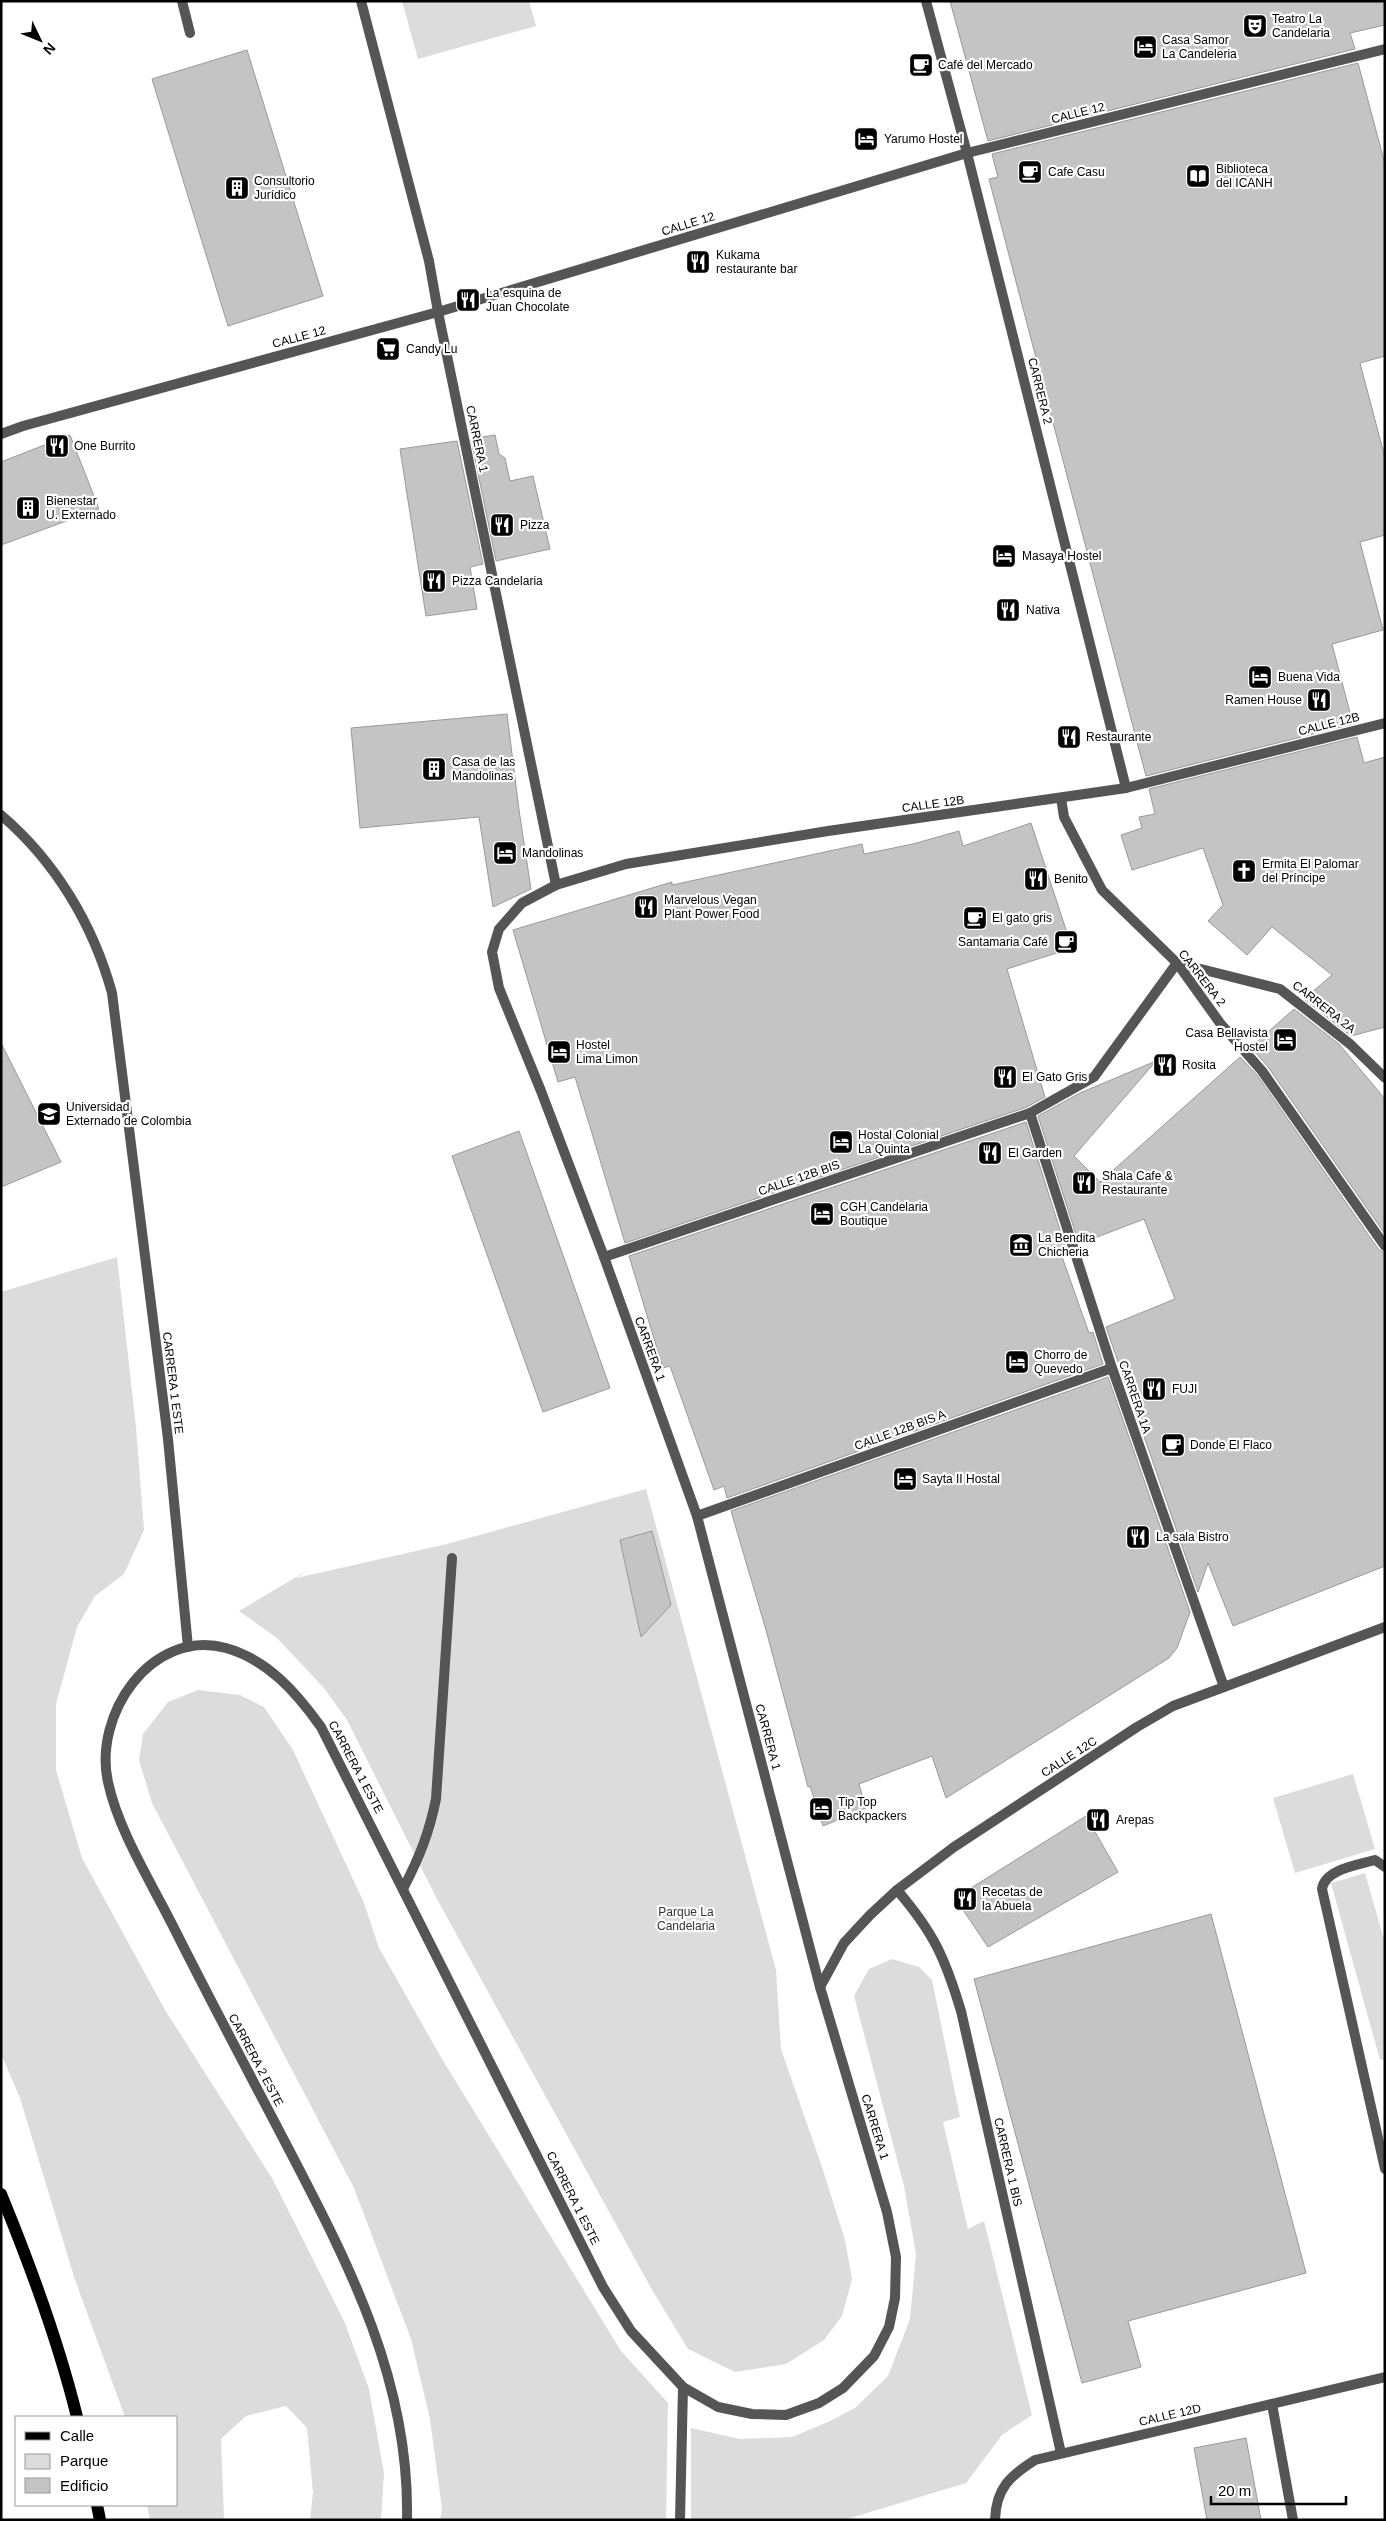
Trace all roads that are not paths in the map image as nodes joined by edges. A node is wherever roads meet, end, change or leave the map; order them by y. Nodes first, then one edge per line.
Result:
1 (182, 1) edge
2 (361, 1) edge
3 (926, 1) edge
4 (190, 33) dead end
5 (1385, 49) edge
6 (967, 154) junction
7 (438, 312) junction
8 (1, 434) edge
9 (1385, 723) edge
10 (1126, 788) junction
11 (1061, 798) junction
12 (1, 815) edge
13 (556, 885) junction
14 (499, 929) joint
15 (1177, 964) junction
16 (1385, 1078) edge
17 (1030, 1113) junction
18 (1385, 1246) edge
19 (604, 1257) junction
20 (1112, 1368) junction
21 (697, 1516) junction
22 (452, 1558) dead end
23 (1385, 1627) edge
24 (188, 1647) junction
25 (1224, 1687) junction
26 (1385, 1867) edge
27 (404, 1887) junction
28 (897, 1890) junction
29 (820, 1987) junction
30 (1385, 2169) edge
31 (1, 2194) edge
32 (1385, 2377) edge
33 (683, 2387) junction
34 (1272, 2404) junction
35 (77, 2416) edge
36 (1061, 2453) junction
37 (97, 2506) edge
38 (100, 2520) edge
39 (407, 2520) edge
40 (680, 2520) edge
41 (994, 2520) edge
42 (1293, 2520) edge

1 - 4 street
2 - 7 street, CARRERA 1
3 - 6 street, CARRERA 2
5 - 6 street, CALLE 12
6 - 7 street, CALLE 12
6 - 10 street, CARRERA 2
7 - 8 street, CALLE 12
7 - 13 street, CARRERA 1
9 - 10 street, CALLE 12B
10 - 11 street, CALLE 12B
11 - 13 street, CALLE 12B
11 - 15 street, CARRERA 2
12 - 24 street, CARRERA 1 ESTE
13 - 14 street, CALLE 12B
14 - 19 street, CARRERA 1
15 - 16 street, CARRERA 2A
15 - 17 street, CALLE 12B BIS
15 - 18 street, CARRERA 2
17 - 19 street, CALLE 12B BIS
17 - 20 street, CARRERA 1A
19 - 21 street, CARRERA 1
20 - 21 street, CALLE 12B BIS A
20 - 25 street, CARRERA 1A
21 - 29 street, CARRERA 1
22 - 27 street
23 - 25 street, CALLE 12C
24 - 27 street, CARRERA 1 ESTE
24 - 39 street, CARRERA 2 ESTE
25 - 28 street, CALLE 12C
26 - 30 street
27 - 33 street, CARRERA 1 ESTE
28 - 29 street, CALLE 12C
28 - 36 street, CARRERA 1 BIS
29 - 33 street, CARRERA 1
31 - 35 main road
32 - 34 street, CALLE 12D
33 - 40 street
34 - 36 street, CALLE 12D
34 - 42 street
36 - 41 street, CALLE 12D
37 - 38 main road

